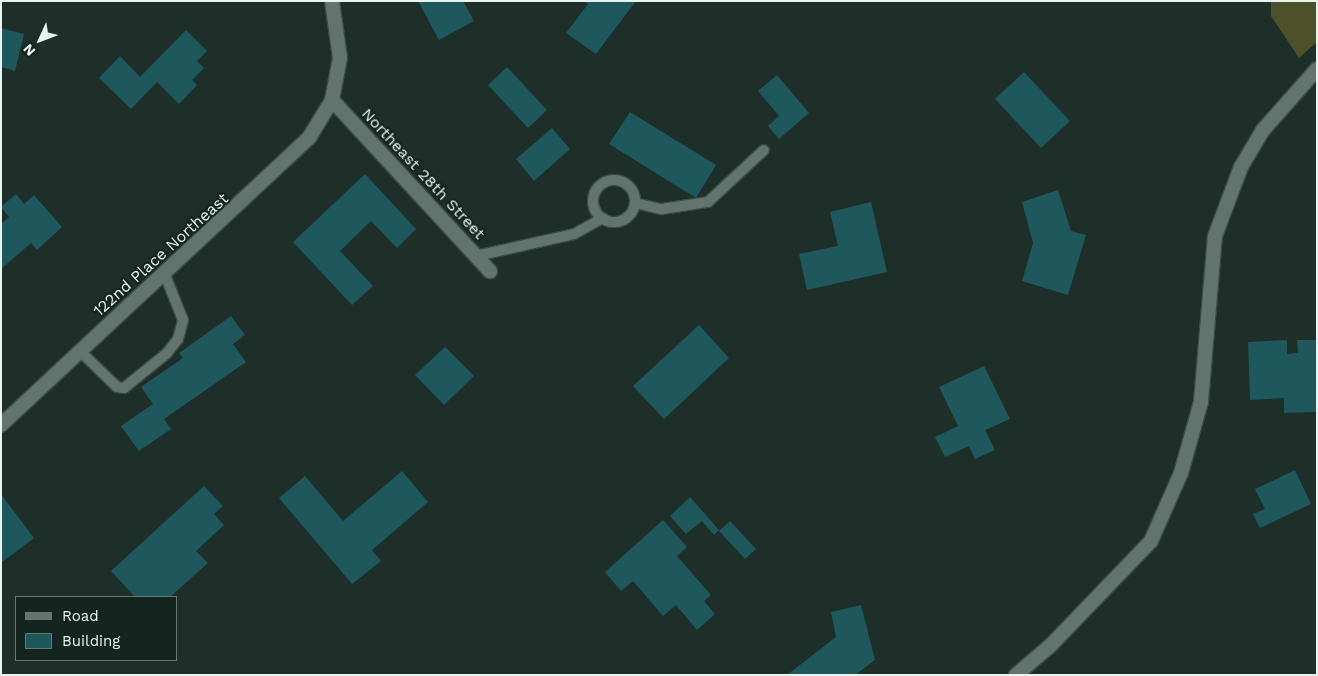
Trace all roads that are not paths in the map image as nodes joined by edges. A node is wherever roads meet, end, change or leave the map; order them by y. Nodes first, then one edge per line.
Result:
1 (332, 1) edge
2 (1317, 69) edge
3 (332, 100) junction
4 (764, 150) dead end
5 (635, 203) junction
6 (603, 218) junction
7 (476, 256) junction
8 (490, 271) dead end
9 (165, 275) junction
10 (81, 352) junction
11 (1, 425) edge
12 (1016, 675) edge

1 - 3 street
2 - 12 street
3 - 7 street, Northeast 28th Street
3 - 9 street, 122nd Place Northeast
4 - 5 lane
5 - 6 lane
5 - 6 lane
6 - 7 lane
7 - 8 street, Northeast 28th Street
9 - 10 street, 122nd Place Northeast
9 - 10 lane
10 - 11 street, 122nd Place Northeast

